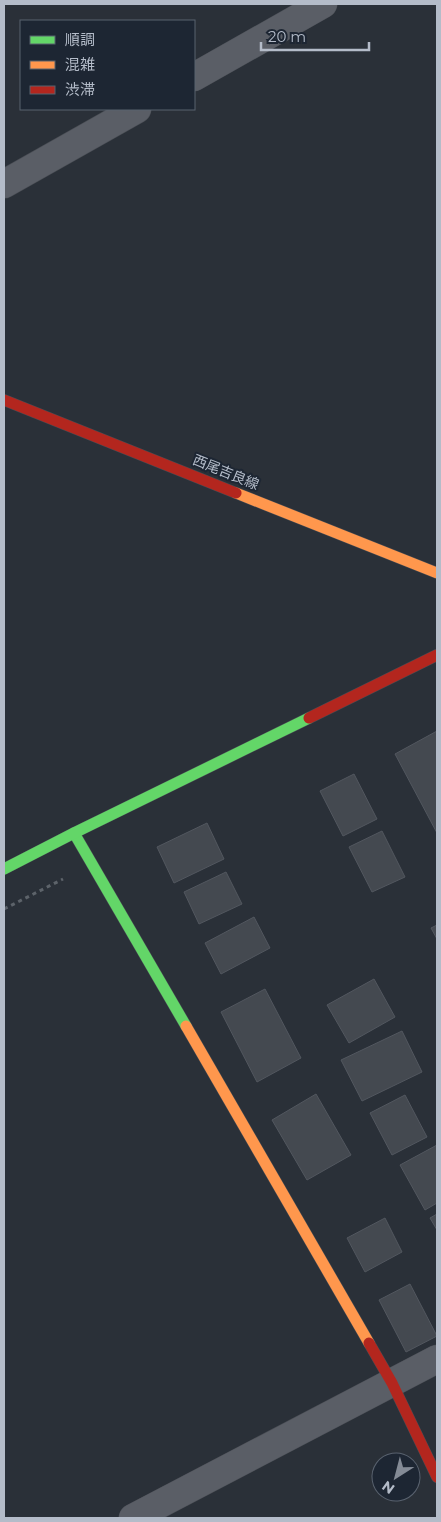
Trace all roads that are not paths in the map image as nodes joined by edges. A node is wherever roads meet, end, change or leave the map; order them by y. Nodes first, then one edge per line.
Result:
1 (323, 4) edge
2 (195, 76) edge
3 (135, 110) edge
4 (4, 184) edge
5 (4, 400) edge
6 (437, 573) edge
7 (437, 655) edge
8 (74, 833) junction
9 (4, 869) edge
10 (437, 1359) edge
11 (392, 1383) junction
12 (437, 1477) edge
13 (133, 1518) edge

1 - 2 street
3 - 4 street
5 - 6 street, 西尾吉良線
7 - 8 street
8 - 9 street
8 - 11 street
10 - 11 street
11 - 12 street
11 - 13 street

